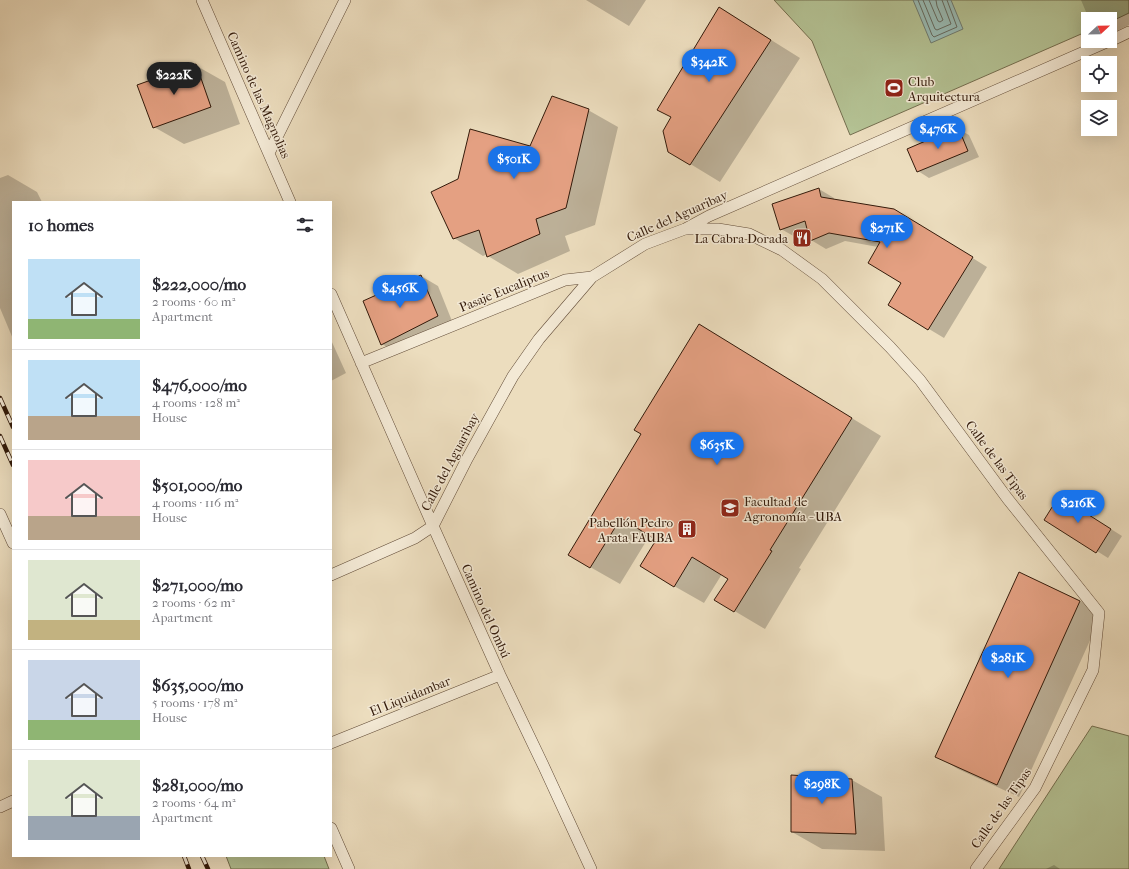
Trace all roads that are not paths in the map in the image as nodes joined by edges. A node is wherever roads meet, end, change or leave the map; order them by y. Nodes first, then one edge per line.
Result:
1 (202, 0) edge
2 (345, 0) edge
3 (1129, 32) edge
4 (1117, 38) edge
5 (1094, 48) edge
6 (269, 153) junction
7 (290, 201) edge
8 (685, 229) junction
9 (592, 277) junction
10 (332, 296) edge
11 (361, 363) junction
12 (0, 514) edge
13 (432, 526) junction
14 (12, 541) edge
15 (332, 575) edge
16 (500, 676) junction
17 (332, 744) edge
18 (12, 801) edge
19 (0, 807) edge
20 (332, 830) edge
21 (349, 869) edge
22 (591, 869) edge
23 (976, 869) edge

1 - 6 lane, Camino de las Magnolias
2 - 6 lane
3 - 4 lane, Calle del Aguaribay
5 - 8 lane, Calle del Aguaribay
6 - 7 lane, Camino de las Magnolias
8 - 9 lane, Calle del Aguaribay
8 - 23 lane, Calle de las Tipas
9 - 11 lane, Pasaje Eucaliptus
9 - 13 lane, Calle del Aguaribay
10 - 11 lane
11 - 13 lane, Camino del Ombú
12 - 14 lane
13 - 15 lane, Calle del Aguaribay
13 - 16 lane, Camino del Ombú
16 - 17 lane, El Liquidambar
16 - 22 lane, Camino del Ombú
18 - 19 lane
20 - 21 lane

